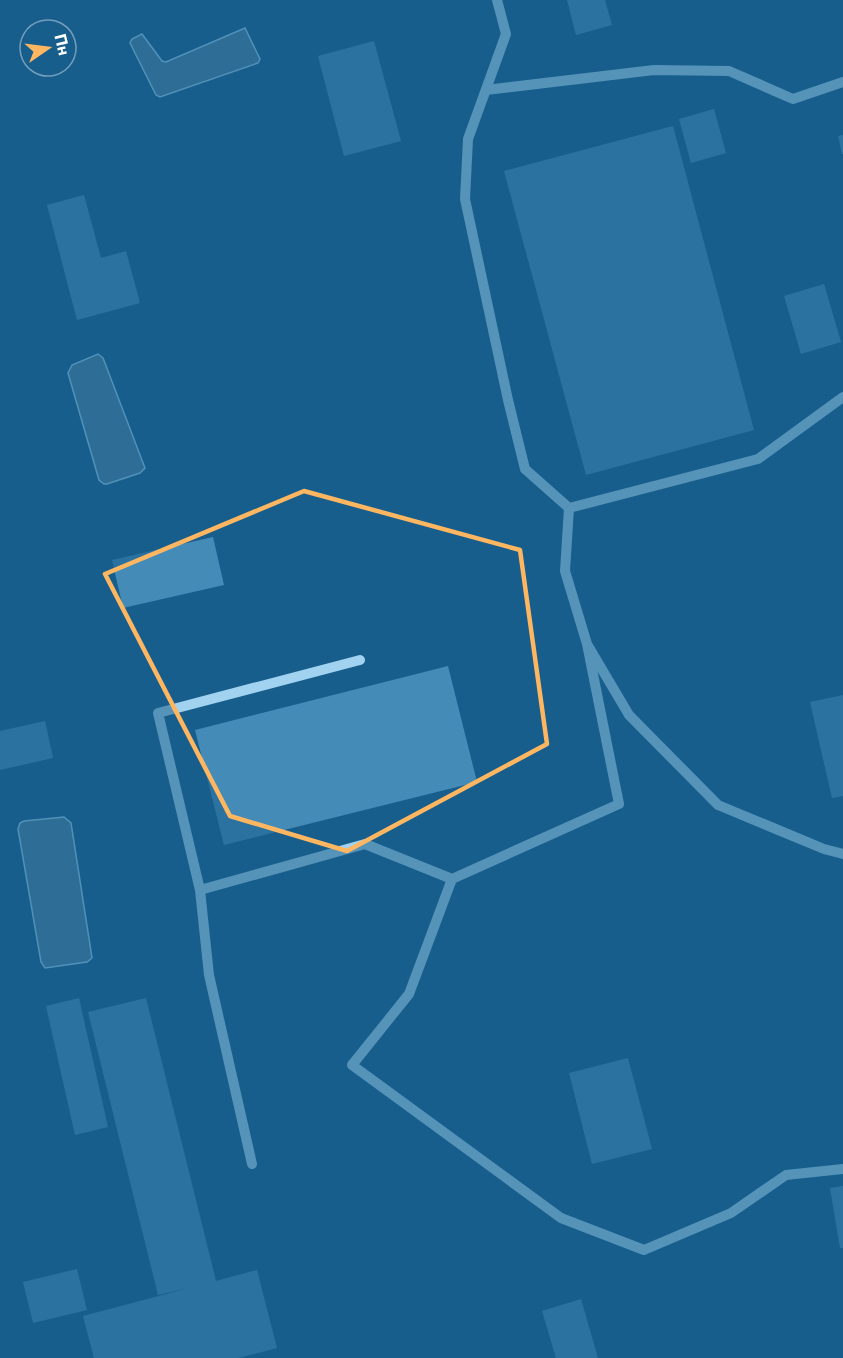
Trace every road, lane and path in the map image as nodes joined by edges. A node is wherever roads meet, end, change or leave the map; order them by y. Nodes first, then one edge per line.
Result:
1 (497, 0) edge
2 (843, 82) edge
3 (486, 90) junction
4 (843, 397) edge
5 (569, 508) junction
6 (586, 644) junction
7 (360, 660) dead end
8 (843, 854) edge
9 (452, 879) junction
10 (200, 890) junction
11 (252, 1164) dead end
12 (843, 1169) edge

1 - 3 lane
2 - 3 lane
3 - 5 lane
4 - 5 lane
5 - 6 lane
6 - 8 lane
6 - 9 lane
7 - 10 lane
9 - 10 lane
9 - 12 lane
10 - 11 lane

